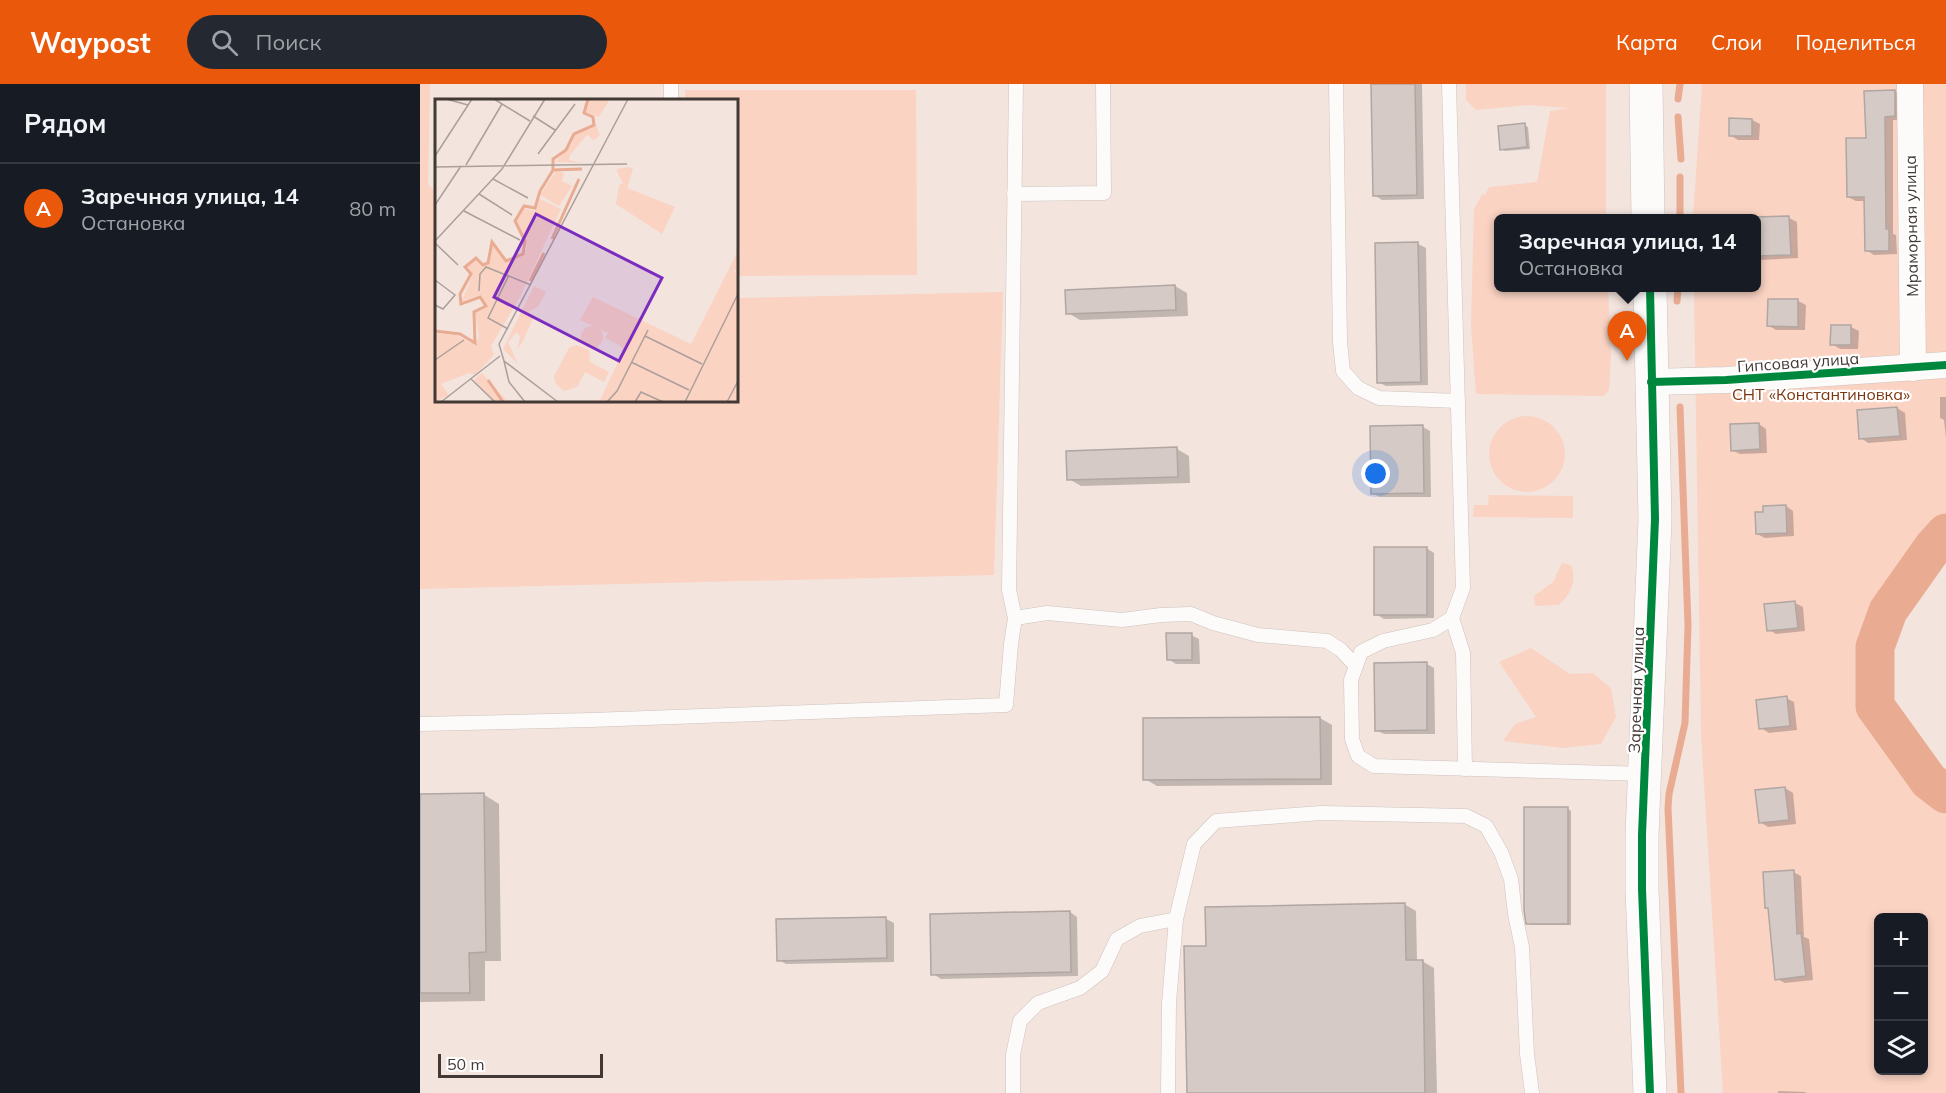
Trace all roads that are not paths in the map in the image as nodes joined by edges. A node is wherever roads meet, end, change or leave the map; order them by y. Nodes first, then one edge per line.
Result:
1 (1016, 84) edge
2 (1103, 84) edge
3 (1336, 84) edge
4 (1449, 84) edge
5 (1646, 84) edge
6 (1910, 84) edge
7 (1014, 194) junction
8 (1648, 214) edge
9 (1650, 292) edge
10 (1946, 365) edge
11 (1913, 368) junction
12 (1651, 381) junction
13 (1458, 401) junction
14 (1015, 618) junction
15 (1452, 618) junction
16 (1356, 666) junction
17 (420, 724) edge
18 (1465, 769) junction
19 (1646, 774) junction
20 (1176, 919) junction
21 (1013, 1093) edge
22 (1168, 1093) edge
23 (1532, 1093) edge
24 (1650, 1093) edge

1 - 7 lane
2 - 7 lane
3 - 13 lane
4 - 13 lane
5 - 8 street
6 - 11 street, Мраморная улица
7 - 14 lane
9 - 12 street, Заречная улица
10 - 11 street, Гипсовая улица
11 - 12 street, Гипсовая улица
12 - 19 street, Заречная улица
13 - 15 lane
14 - 16 lane
14 - 17 lane
15 - 16 lane
15 - 18 lane
16 - 18 lane
18 - 19 lane
19 - 24 street, Заречная улица
20 - 21 lane
20 - 22 lane
20 - 23 lane

